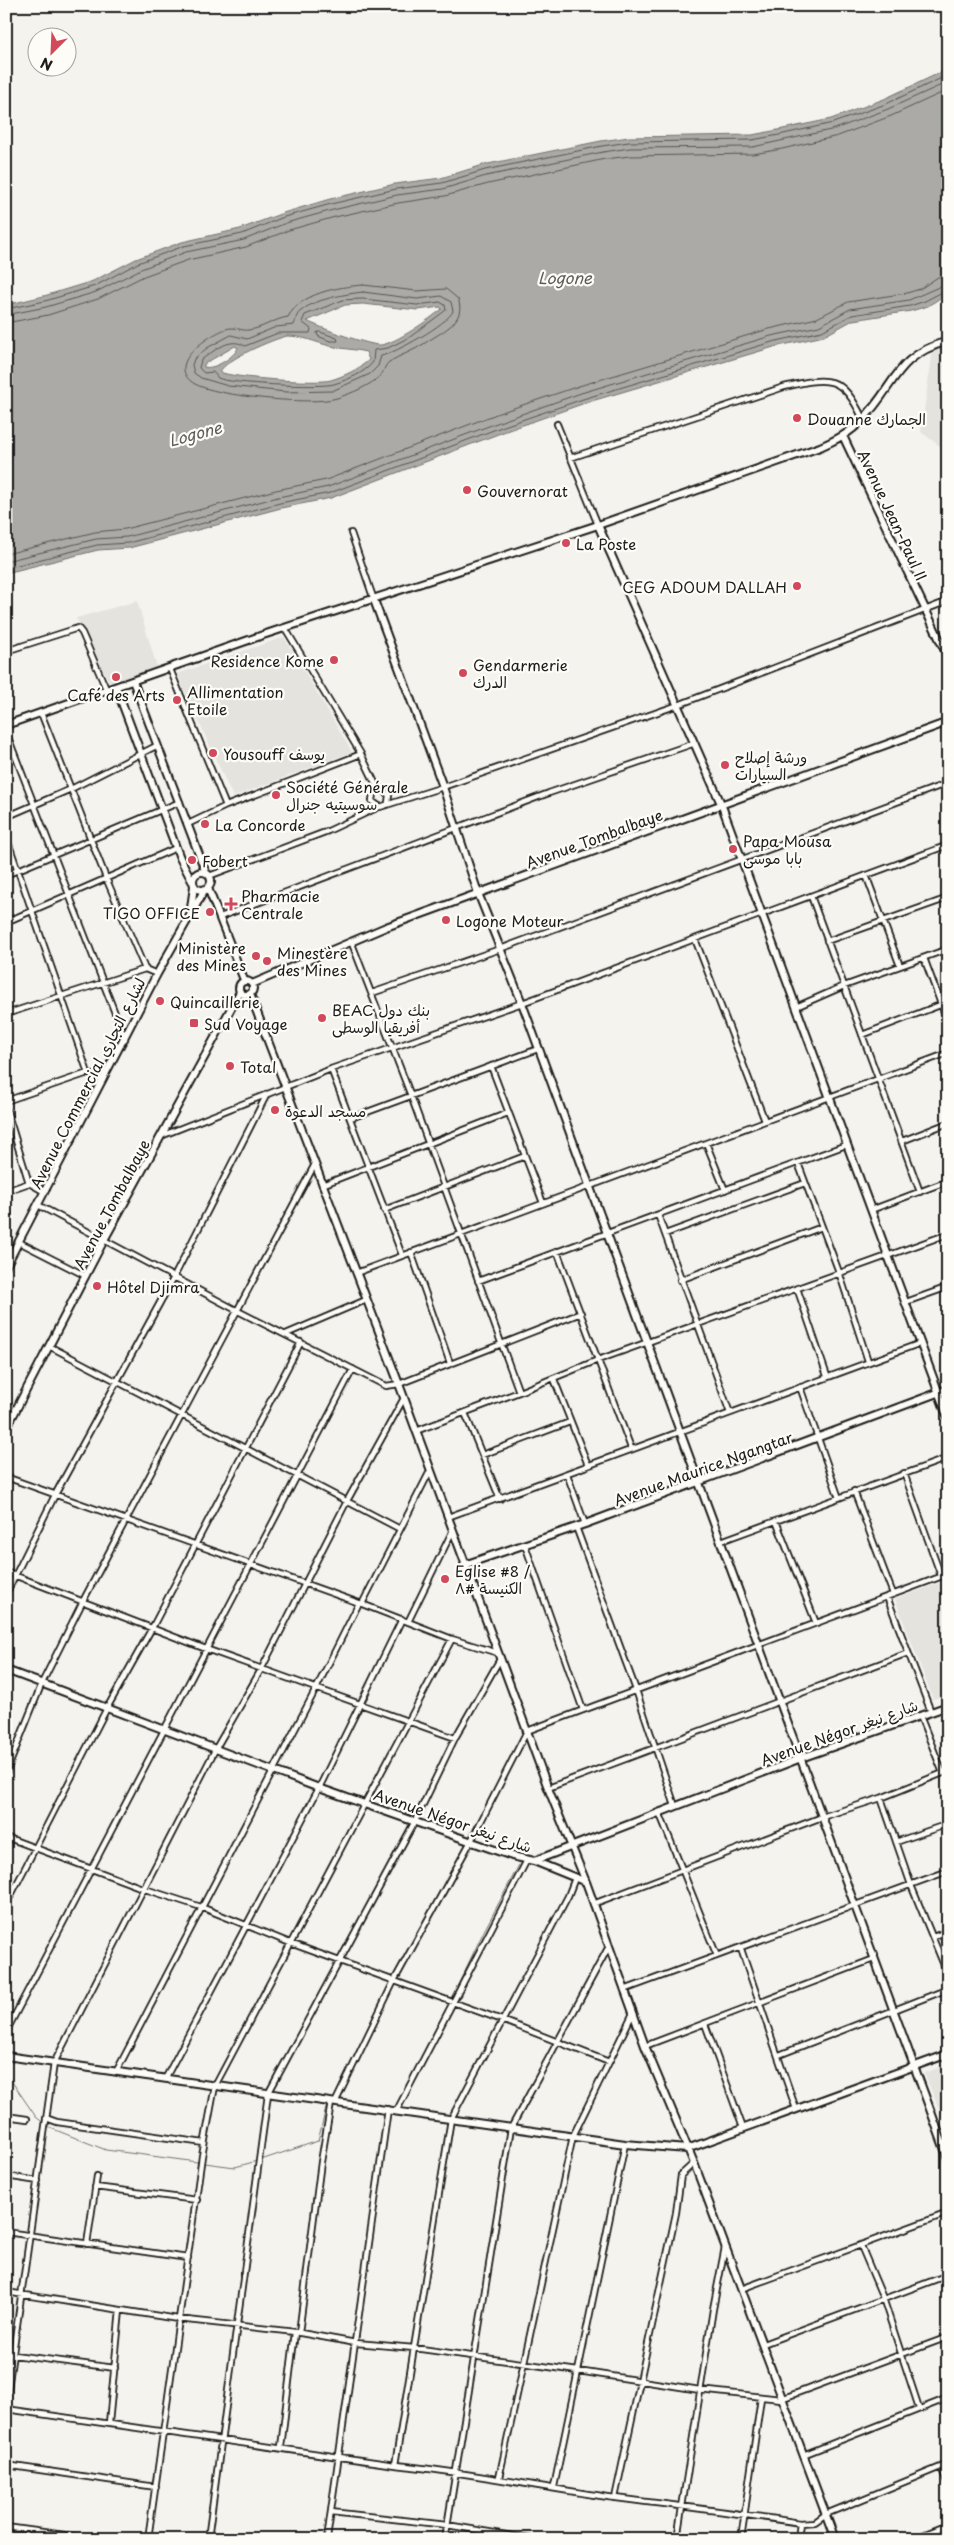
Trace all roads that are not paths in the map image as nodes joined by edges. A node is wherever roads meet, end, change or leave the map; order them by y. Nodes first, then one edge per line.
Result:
1 (948, 341) edge
2 (863, 419) junction
3 (557, 424) dead end
4 (843, 436) junction
5 (570, 458) junction
6 (598, 525) junction
7 (351, 532) dead end
8 (374, 600) junction
9 (948, 601) edge
10 (924, 610) junction
11 (285, 628) junction
12 (6, 651) edge
13 (948, 657) edge
14 (170, 669) junction
15 (133, 681) junction
16 (116, 688) junction
17 (107, 691) junction
18 (678, 705) junction
19 (42, 713) junction
20 (948, 722) edge
21 (6, 725) edge
22 (6, 732) edge
23 (695, 743) junction
24 (158, 745) junction
25 (141, 754) junction
26 (361, 754) junction
27 (948, 783) edge
28 (443, 787) junction
29 (71, 789) junction
30 (378, 789) junction
31 (181, 802) junction
32 (388, 803) junction
33 (34, 805) junction
34 (226, 806) junction
35 (722, 806) junction
36 (380, 807) junction
37 (161, 809) junction
38 (6, 817) edge
39 (188, 824) junction
40 (456, 828) junction
41 (6, 836) edge
42 (91, 838) junction
43 (948, 845) edge
44 (176, 848) junction
45 (52, 854) junction
46 (742, 858) junction
47 (18, 870) junction
48 (208, 874) junction
49 (6, 875) edge
50 (866, 875) junction
51 (106, 878) junction
52 (193, 884) junction
53 (207, 888) junction
54 (478, 893) junction
55 (68, 896) junction
56 (811, 896) junction
57 (948, 898) edge
58 (32, 911) junction
59 (190, 912) junction
60 (761, 914) junction
61 (220, 917) junction
62 (6, 922) edge
63 (884, 922) junction
64 (695, 938) junction
65 (351, 941) junction
66 (827, 941) junction
67 (500, 949) junction
68 (948, 949) edge
69 (924, 958) junction
70 (900, 966) junction
71 (145, 969) junction
72 (157, 974) junction
73 (244, 980) junction
74 (102, 981) junction
75 (252, 984) junction
76 (844, 986) junction
77 (240, 992) junction
78 (372, 993) junction
79 (250, 994) junction
80 (61, 996) junction
81 (522, 1002) junction
82 (948, 1002) edge
83 (941, 1004) junction
84 (796, 1007) junction
85 (6, 1014) edge
86 (948, 1023) edge
87 (862, 1035) junction
88 (125, 1039) junction
89 (392, 1047) junction
90 (538, 1049) junction
91 (948, 1053) edge
92 (491, 1066) junction
93 (331, 1069) junction
94 (88, 1073) junction
95 (103, 1080) junction
96 (877, 1080) junction
97 (285, 1086) junction
98 (267, 1094) junction
99 (411, 1096) junction
100 (829, 1097) junction
101 (6, 1101) edge
102 (6, 1108) edge
103 (508, 1113) junction
104 (351, 1118) junction
105 (765, 1121) junction
106 (948, 1123) edge
107 (161, 1136) junction
108 (902, 1141) junction
109 (706, 1143) junction
110 (846, 1145) junction
111 (429, 1146) junction
112 (525, 1156) junction
113 (315, 1164) junction
114 (798, 1164) junction
115 (370, 1167) junction
116 (948, 1181) edge
117 (29, 1183) junction
118 (805, 1183) junction
119 (322, 1185) junction
120 (589, 1186) junction
121 (443, 1188) junction
122 (725, 1190) junction
123 (6, 1191) edge
124 (45, 1192) junction
125 (920, 1192) junction
126 (543, 1203) junction
127 (38, 1205) junction
128 (384, 1210) junction
129 (871, 1210) junction
130 (658, 1215) junction
131 (822, 1227) junction
132 (460, 1234) junction
133 (605, 1234) junction
134 (665, 1234) junction
135 (948, 1234) edge
136 (104, 1240) junction
137 (19, 1242) junction
138 (557, 1251) junction
139 (411, 1252) junction
140 (402, 1255) junction
141 (889, 1256) junction
142 (6, 1266) edge
143 (839, 1272) junction
144 (356, 1273) junction
145 (86, 1276) junction
146 (174, 1277) junction
147 (680, 1280) junction
148 (478, 1281) junction
149 (948, 1286) edge
150 (797, 1288) junction
151 (366, 1300) junction
152 (906, 1302) junction
153 (236, 1310) junction
154 (581, 1313) junction
155 (697, 1325) junction
156 (286, 1334) junction
157 (301, 1342) junction
158 (647, 1343) junction
159 (921, 1343) junction
160 (501, 1344) junction
161 (49, 1346) junction
162 (598, 1360) junction
163 (868, 1361) junction
164 (450, 1363) junction
165 (353, 1370) junction
166 (827, 1376) junction
167 (554, 1379) junction
168 (118, 1381) junction
169 (399, 1384) junction
170 (800, 1388) junction
171 (948, 1389) edge
172 (519, 1392) junction
173 (938, 1392) junction
174 (404, 1398) junction
175 (465, 1413) junction
176 (730, 1413) junction
177 (181, 1414) junction
178 (948, 1418) edge
179 (570, 1422) junction
180 (6, 1428) edge
181 (416, 1431) junction
182 (680, 1431) junction
183 (819, 1438) junction
184 (246, 1448) junction
185 (631, 1448) junction
186 (482, 1455) junction
187 (948, 1458) edge
188 (588, 1465) junction
189 (430, 1470) junction
190 (904, 1473) junction
191 (567, 1474) junction
192 (297, 1475) junction
193 (6, 1476) edge
194 (699, 1481) junction
195 (854, 1491) junction
196 (56, 1493) junction
197 (838, 1498) junction
198 (500, 1499) junction
199 (347, 1501) junction
200 (448, 1517) junction
201 (126, 1518) junction
202 (776, 1521) junction
203 (585, 1524) junction
204 (576, 1527) junction
205 (400, 1529) junction
206 (452, 1532) junction
207 (721, 1541) junction
208 (195, 1544) junction
209 (525, 1545) junction
210 (251, 1564) junction
211 (464, 1565) junction
212 (6, 1572) edge
213 (948, 1574) edge
214 (15, 1576) junction
215 (941, 1576) junction
216 (305, 1584) junction
217 (6, 1594) edge
218 (893, 1594) junction
219 (887, 1597) junction
220 (83, 1600) junction
221 (360, 1604) junction
222 (402, 1619) junction
223 (408, 1622) junction
224 (816, 1623) junction
225 (152, 1628) junction
226 (452, 1639) junction
227 (758, 1645) junction
228 (206, 1649) junction
229 (908, 1653) junction
230 (499, 1656) junction
231 (262, 1668) junction
232 (6, 1670) edge
233 (42, 1683) junction
234 (317, 1687) junction
235 (636, 1690) junction
236 (781, 1700) junction
237 (361, 1704) junction
238 (948, 1706) edge
239 (107, 1708) junction
240 (584, 1710) junction
241 (931, 1712) junction
242 (920, 1716) junction
243 (408, 1720) junction
244 (164, 1729) junction
245 (527, 1731) junction
246 (454, 1738) junction
247 (655, 1746) junction
248 (216, 1748) junction
249 (801, 1758) junction
250 (274, 1770) junction
251 (945, 1772) edge
252 (6, 1773) edge
253 (319, 1788) junction
254 (548, 1788) junction
255 (880, 1798) junction
256 (364, 1804) junction
257 (675, 1806) junction
258 (659, 1812) junction
259 (822, 1817) junction
260 (415, 1821) junction
261 (948, 1824) edge
262 (6, 1837) edge
263 (471, 1841) junction
264 (896, 1842) junction
265 (570, 1846) junction
266 (35, 1847) junction
267 (527, 1860) junction
268 (534, 1861) junction
269 (91, 1869) junction
270 (683, 1869) junction
271 (948, 1871) edge
272 (575, 1878) junction
273 (586, 1882) junction
274 (911, 1885) junction
275 (145, 1889) junction
276 (593, 1904) junction
277 (6, 1905) edge
278 (855, 1906) junction
279 (201, 1907) junction
280 (245, 1925) junction
281 (948, 1932) edge
282 (933, 1937) junction
283 (290, 1943) junction
284 (608, 1948) junction
285 (741, 1948) junction
286 (717, 1956) junction
287 (874, 1959) junction
288 (339, 1961) junction
289 (948, 1975) edge
290 (394, 1981) junction
291 (948, 1989) edge
292 (624, 1990) junction
293 (452, 2002) junction
294 (761, 2002) junction
295 (892, 2011) junction
296 (633, 2013) junction
297 (502, 2020) junction
298 (705, 2024) junction
299 (6, 2032) edge
300 (557, 2041) junction
301 (645, 2046) junction
302 (948, 2054) edge
303 (779, 2055) junction
304 (6, 2056) edge
305 (609, 2062) junction
306 (54, 2063) junction
307 (914, 2066) junction
308 (116, 2072) junction
309 (165, 2079) junction
310 (215, 2086) junction
311 (268, 2094) junction
312 (333, 2103) junction
313 (796, 2108) junction
314 (388, 2109) junction
315 (397, 2110) junction
316 (6, 2116) edge
317 (27, 2119) dead end
318 (451, 2119) junction
319 (46, 2120) junction
320 (510, 2128) junction
321 (743, 2128) junction
322 (573, 2136) junction
323 (204, 2143) junction
324 (625, 2144) junction
325 (687, 2149) junction
326 (948, 2158) edge
327 (694, 2163) junction
328 (6, 2176) edge
329 (97, 2176) dead end
330 (38, 2182) junction
331 (95, 2187) junction
332 (197, 2200) junction
333 (948, 2213) edge
334 (6, 2232) edge
335 (30, 2235) junction
336 (87, 2244) junction
337 (861, 2246) junction
338 (725, 2248) junction
339 (188, 2258) junction
340 (948, 2275) edge
341 (741, 2289) junction
342 (6, 2292) edge
343 (22, 2294) junction
344 (884, 2298) junction
345 (120, 2310) junction
346 (178, 2319) junction
347 (238, 2326) junction
348 (297, 2333) junction
349 (948, 2337) edge
350 (356, 2343) junction
351 (763, 2344) junction
352 (414, 2348) junction
353 (901, 2353) junction
354 (6, 2354) edge
355 (12, 2355) junction
356 (474, 2358) junction
357 (524, 2365) junction
358 (115, 2368) junction
359 (578, 2371) junction
360 (641, 2381) junction
361 (700, 2390) junction
362 (761, 2398) junction
363 (948, 2398) edge
364 (781, 2399) junction
365 (6, 2404) edge
366 (919, 2408) junction
367 (6, 2409) edge
368 (109, 2423) junction
369 (162, 2430) junction
370 (222, 2439) junction
371 (281, 2447) junction
372 (803, 2455) junction
373 (339, 2456) junction
374 (948, 2464) edge
375 (6, 2465) edge
376 (395, 2465) junction
377 (941, 2467) junction
378 (455, 2470) junction
379 (500, 2478) junction
380 (948, 2484) edge
381 (156, 2487) junction
382 (554, 2487) junction
383 (615, 2498) junction
384 (683, 2504) junction
385 (331, 2512) junction
386 (745, 2514) junction
387 (826, 2514) junction
388 (800, 2522) junction
389 (446, 2525) junction
390 (948, 2525) edge
391 (6, 2526) edge
392 (46, 2532) junction
393 (46, 2539) edge
394 (94, 2539) edge
395 (148, 2539) edge
396 (208, 2539) edge
397 (327, 2539) edge
398 (445, 2539) edge
399 (530, 2539) edge
400 (677, 2539) edge
401 (741, 2539) edge
402 (798, 2539) edge
403 (835, 2539) edge
404 (913, 2539) edge

1 - 2 street
2 - 4 street
2 - 5 street
3 - 5 street
4 - 6 street
4 - 10 street, Avenue Jean-Paul II
5 - 6 street
6 - 8 street
6 - 18 street
7 - 8 street
8 - 11 street
8 - 28 street
9 - 10 street
10 - 13 street, Avenue Jean-Paul II
10 - 18 street
11 - 14 street
11 - 26 street
12 - 17 street
14 - 15 street
14 - 34 street
15 - 16 street
15 - 24 street
16 - 17 street
16 - 25 street
17 - 19 street
18 - 23 street
18 - 28 street
19 - 21 street
19 - 29 street
20 - 35 street, Avenue Tombalbaye
22 - 33 street
23 - 35 street
23 - 40 street
24 - 25 street
24 - 31 street
25 - 29 street
25 - 37 street
26 - 30 street
26 - 34 street
27 - 46 street
28 - 32 street
28 - 40 street
29 - 33 street
29 - 42 street
30 - 32 street
30 - 36 street
31 - 37 street
31 - 39 street
32 - 36 street
33 - 38 street
33 - 45 street
34 - 39 street
35 - 46 street
35 - 54 street, Avenue Tombalbaye
36 - 48 street
37 - 42 street
37 - 44 street
39 - 48 street
40 - 54 street
40 - 61 street
41 - 47 street
42 - 45 street
42 - 51 street
43 - 50 street
44 - 51 street
44 - 52 street
45 - 47 street
45 - 55 street
46 - 60 street
46 - 67 street
47 - 49 street
47 - 58 street
48 - 52 street
48 - 53 street
50 - 56 street
50 - 63 street
51 - 55 street
51 - 71 street
52 - 53 street
52 - 59 street
53 - 59 street
53 - 61 street
54 - 65 street, Avenue Tombalbaye
54 - 67 street
55 - 58 street
55 - 74 street
56 - 60 street
56 - 66 street
57 - 63 street
58 - 62 street
58 - 80 street
59 - 72 street, Avenue Commercial لشارع التجاري
60 - 64 street
60 - 84 street
61 - 73 street
63 - 66 street
63 - 70 street
64 - 81 street
64 - 105 street
65 - 75 street, Avenue Tombalbaye
65 - 78 street
66 - 76 street
67 - 78 street
67 - 81 street
68 - 69 street
69 - 70 street
69 - 83 street
70 - 76 street
71 - 72 street
71 - 74 street
72 - 88 street, Avenue Commercial لشارع التجاري
73 - 75 street
73 - 77 street
74 - 80 street
74 - 88 street
75 - 79 street
76 - 84 street
76 - 87 street
77 - 79 street
77 - 107 street, Avenue Tombalbaye
78 - 89 street
79 - 97 street
80 - 85 street
80 - 94 street
81 - 89 street
81 - 90 street
82 - 83 street
83 - 86 street
83 - 87 street
84 - 100 street
87 - 96 street
88 - 95 street, Avenue Commercial لشارع التجاري
89 - 93 street
89 - 99 street
90 - 92 street
90 - 120 street
91 - 96 street
92 - 99 street
92 - 103 street
93 - 97 street
93 - 104 street
94 - 95 street
94 - 101 street
95 - 124 street, Avenue Commercial لشارع التجاري
96 - 100 street
96 - 108 street
97 - 98 street
97 - 113 street
98 - 107 street
98 - 146 street
99 - 104 street
99 - 111 street
100 - 105 street
100 - 110 street
102 - 117 street
103 - 111 street
103 - 112 street
104 - 115 street
105 - 109 street
106 - 108 street
107 - 136 street, Avenue Tombalbaye
108 - 125 street
109 - 120 street
109 - 122 street
110 - 114 street
110 - 129 street
111 - 115 street
111 - 121 street
112 - 121 street
112 - 126 street
113 - 119 street
113 - 153 street
114 - 118 street
114 - 122 street
115 - 119 street
115 - 128 street
116 - 125 street
117 - 123 street
117 - 124 street
118 - 131 street
118 - 134 street
119 - 144 street
120 - 126 street
120 - 133 street
121 - 128 street
121 - 132 street
122 - 130 street
124 - 127 street, Avenue Commercial لشارع التجاري
125 - 129 street
126 - 132 street
127 - 136 street
127 - 137 street, Avenue Commercial لشارع التجاري
128 - 140 street
129 - 141 street
130 - 133 street
130 - 134 street
131 - 143 street
131 - 147 street
132 - 139 street
132 - 148 street
133 - 138 street
133 - 158 street
134 - 147 street
135 - 141 street
136 - 145 street, Avenue Tombalbaye
136 - 146 street
137 - 142 street, Avenue Commercial لشارع التجاري
137 - 145 street
138 - 148 street
138 - 154 street
139 - 140 street
139 - 164 street
140 - 144 street
141 - 143 street
141 - 152 street
143 - 150 street
143 - 163 street
144 - 151 street
145 - 161 street, Avenue Tombalbaye
146 - 153 street
146 - 168 street
147 - 155 street
148 - 160 street
149 - 152 street
150 - 155 street
150 - 166 street
151 - 156 street
151 - 169 street
152 - 159 street
153 - 156 street
153 - 177 street
154 - 160 street
154 - 162 street
155 - 158 street
155 - 176 street
156 - 157 street
157 - 165 street
157 - 184 street
158 - 162 street
158 - 182 street
159 - 163 street
159 - 173 street
160 - 164 street
160 - 172 street
161 - 168 street
161 - 180 street, Avenue Tombalbaye
162 - 167 street
162 - 185 street
163 - 166 street
164 - 169 street
165 - 169 street
165 - 192 street
166 - 170 street
167 - 172 street
167 - 179 street
168 - 177 street
168 - 196 street
169 - 174 street
170 - 176 street
170 - 183 street
171 - 173 street, Avenue Maurice Ngangtar
172 - 175 street
173 - 178 street
173 - 183 street, Avenue Maurice Ngangtar
174 - 181 street
174 - 199 street
175 - 181 street
175 - 186 street
176 - 182 street
177 - 184 street
177 - 201 street
179 - 186 street
179 - 188 street
181 - 189 street
182 - 185 street
182 - 194 street
183 - 194 street, Avenue Maurice Ngangtar
183 - 197 street
184 - 192 street
184 - 208 street
185 - 188 street
186 - 198 street
187 - 190 street
188 - 191 street
189 - 200 street
189 - 205 street
190 - 195 street
190 - 215 street
191 - 198 street
191 - 203 street
192 - 199 street
192 - 210 street
193 - 196 street
194 - 203 street, Avenue Maurice Ngangtar
194 - 207 street
195 - 197 street
195 - 218 street
196 - 201 street
196 - 214 street
197 - 202 street
198 - 200 street
199 - 205 street
199 - 216 street
200 - 206 street
201 - 208 street
201 - 220 street
202 - 207 street
202 - 224 street
203 - 204 street, Avenue Maurice Ngangtar
204 - 209 street, Avenue Maurice Ngangtar
204 - 235 street
205 - 221 street
206 - 211 street
206 - 223 street
207 - 227 street
208 - 210 street
208 - 225 street
209 - 211 street, Avenue Maurice Ngangtar
209 - 240 street
210 - 216 street
210 - 228 street
211 - 230 street
212 - 214 street
213 - 215 street
214 - 217 street
214 - 220 street
215 - 218 street
216 - 221 street
216 - 231 street
218 - 219 street
219 - 224 street
219 - 229 street
220 - 225 street
220 - 233 street
221 - 222 street
221 - 234 street
222 - 223 street
222 - 237 street
223 - 226 street
224 - 227 street
225 - 228 street
225 - 239 street
226 - 230 street
226 - 243 street
227 - 235 street
227 - 236 street
228 - 231 street
228 - 244 street
229 - 236 street
229 - 241 street
230 - 245 street
230 - 246 street
231 - 234 street
231 - 248 street
232 - 233 street, Avenue Négor شارع نيغر
233 - 239 street, Avenue Négor شارع نيغر
233 - 252 street
234 - 237 street
234 - 250 street
235 - 240 street
235 - 247 street
236 - 247 street
236 - 249 street
237 - 243 street
237 - 253 street
238 - 241 street, Avenue Négor شارع نيغر
239 - 244 street, Avenue Négor شارع نيغر
239 - 266 street
240 - 245 street
241 - 242 street, Avenue Négor شارع نيغر
242 - 249 street, Avenue Négor شارع نيغر
242 - 251 street
243 - 246 street
243 - 256 street
244 - 248 street, Avenue Négor شارع نيغر
244 - 269 street
245 - 254 street
245 - 263 street
246 - 260 street
247 - 254 street
247 - 257 street
248 - 250 street, Avenue Négor شارع نيغر
248 - 275 street
249 - 257 street, Avenue Négor شارع نيغر
249 - 259 street
250 - 253 street, Avenue Négor شارع نيغر
250 - 279 street
251 - 255 street
253 - 256 street, Avenue Négor شارع نيغر
253 - 280 street
254 - 265 street
255 - 259 street
255 - 264 street
256 - 260 street, Avenue Négor شارع نيغر
256 - 283 street
257 - 258 street, Avenue Négor شارع نيغر
258 - 265 street, Avenue Négor شارع نيغر
258 - 270 street
259 - 270 street
259 - 278 street
260 - 263 street, Avenue Négor شارع نيغر
260 - 288 street
261 - 264 street
262 - 266 street
263 - 267 street, Avenue Négor شارع نيغر
263 - 290 street
264 - 274 street
265 - 268 street, Avenue Négor شارع نيغر
265 - 273 street
266 - 269 street
266 - 277 street
267 - 268 street, Avenue Négor شارع نيغر
267 - 293 street
268 - 272 street
269 - 275 street
269 - 299 street
270 - 276 street
270 - 286 street
271 - 274 street
272 - 273 street
272 - 297 street
273 - 276 street
274 - 278 street
274 - 282 street
275 - 279 street
275 - 306 street
276 - 284 street
278 - 285 street
278 - 287 street
279 - 280 street
279 - 308 street
280 - 283 street
280 - 309 street
281 - 282 street
282 - 289 street
283 - 288 street
283 - 310 street
284 - 292 street
284 - 300 street
285 - 286 street
285 - 294 street
286 - 292 street
287 - 294 street
287 - 295 street
288 - 290 street
288 - 311 street
290 - 293 street
290 - 312 street
291 - 295 street
292 - 296 street
293 - 297 street
293 - 315 street
294 - 298 street
294 - 303 street
295 - 303 street
295 - 307 street
296 - 301 street
296 - 305 street
297 - 300 street
297 - 318 street
298 - 301 street
298 - 321 street
300 - 305 street
300 - 320 street
301 - 325 street
302 - 307 street
303 - 313 street
304 - 306 street
305 - 322 street
306 - 308 street
306 - 319 street
307 - 313 street
307 - 326 street
308 - 309 street
309 - 310 street
310 - 311 street
310 - 323 street
311 - 312 street
311 - 347 street
312 - 314 street
312 - 348 street
313 - 321 street
314 - 315 street
314 - 350 street
315 - 318 street
316 - 317 street
318 - 320 street
318 - 352 street
319 - 323 street
319 - 330 street
320 - 322 street
320 - 356 street
321 - 325 street
322 - 324 street
322 - 357 street
323 - 332 street
324 - 325 street
324 - 359 street
325 - 327 street
327 - 338 street
327 - 360 street
328 - 330 street
329 - 331 street
330 - 335 street
331 - 332 street
331 - 336 street
332 - 339 street
333 - 337 street
334 - 335 street
335 - 336 street
335 - 343 street
336 - 339 street
337 - 341 street
337 - 344 street
338 - 341 street
338 - 361 street
339 - 346 street
340 - 344 street
341 - 351 street
342 - 343 street
343 - 345 street
343 - 355 street
344 - 351 street
344 - 353 street
345 - 346 street
345 - 358 street
346 - 347 street
346 - 369 street
347 - 348 street
347 - 370 street
348 - 350 street
348 - 371 street
349 - 353 street
350 - 352 street
350 - 373 street
351 - 364 street
352 - 356 street
352 - 376 street
353 - 364 street
353 - 366 street
354 - 355 street
355 - 358 street
355 - 365 street
356 - 357 street
356 - 378 street
357 - 359 street
357 - 379 street
358 - 368 street
359 - 360 street
359 - 382 street
360 - 361 street
360 - 383 street
361 - 362 street
361 - 384 street
362 - 364 street
362 - 386 street
363 - 366 street
364 - 372 street
366 - 372 street
367 - 368 street
368 - 369 street
369 - 370 street
369 - 381 street
370 - 371 street
370 - 396 street
371 - 373 street
372 - 387 street
373 - 376 street
373 - 385 street
374 - 377 street
375 - 381 street
376 - 378 street
377 - 380 street
377 - 387 street
378 - 379 street
378 - 389 street
379 - 382 street
381 - 395 street
382 - 383 street
383 - 384 street
384 - 386 street
384 - 400 street
385 - 389 street
385 - 397 street
386 - 388 street
386 - 401 street
387 - 388 street
387 - 403 street
388 - 402 street
389 - 398 street
389 - 399 street
390 - 404 street
391 - 392 street
392 - 393 street
392 - 394 street

